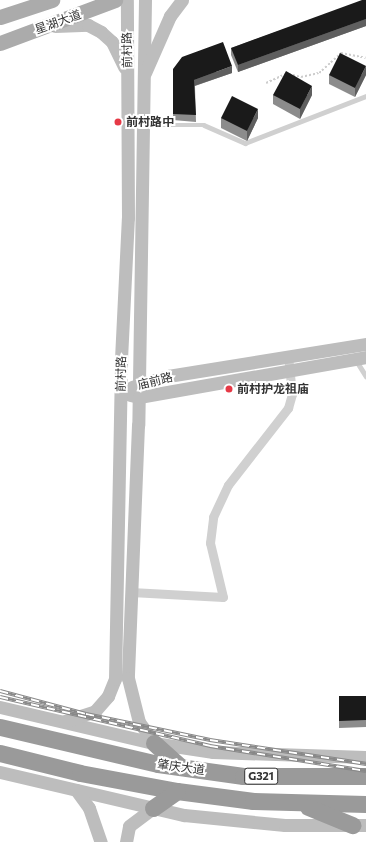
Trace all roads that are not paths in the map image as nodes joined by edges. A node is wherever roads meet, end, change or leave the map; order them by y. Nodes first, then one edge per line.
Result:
1 (52, 0) edge
2 (115, 0) edge
3 (127, 0) edge
4 (145, 0) edge
5 (182, 0) edge
6 (0, 17) edge
7 (41, 28) junction
8 (0, 43) edge
9 (127, 74) junction
10 (142, 78) junction
11 (366, 96) edge
12 (142, 124) junction
13 (366, 344) edge
14 (361, 358) edge
15 (289, 363) junction
16 (366, 376) edge
17 (138, 383) junction
18 (121, 392) junction
19 (138, 397) junction
20 (131, 592) junction
21 (0, 707) edge
22 (65, 721) junction
23 (0, 727) edge
24 (154, 743) junction
25 (0, 753) edge
26 (366, 757) edge
27 (158, 764) junction
28 (181, 767) junction
29 (0, 772) edge
30 (366, 776) edge
31 (153, 787) junction
32 (76, 790) junction
33 (177, 791) junction
34 (302, 804) junction
35 (366, 804) edge
36 (153, 808) junction
37 (359, 825) edge
38 (101, 842) edge
39 (126, 842) edge

1 - 6 main road, 星湖大道
2 - 7 main road, 星湖大道
3 - 9 street, 前村路
4 - 10 street, 前村路
5 - 10 street
7 - 8 main road, 星湖大道
7 - 9 street
9 - 18 street, 前村路
10 - 12 street, 前村路
11 - 12 lane
12 - 17 street, 前村路
13 - 15 street, 庙前路
14 - 15 street, 庙前路
14 - 16 lane
15 - 17 street, 庙前路
15 - 19 street, 庙前路
15 - 20 street
17 - 18 street, 庙前路
17 - 19 street, 前村路
18 - 19 street, 庙前路
18 - 22 street, 前村路
19 - 20 street, 前村路
20 - 24 street, 前村路
21 - 22 street
22 - 24 street
23 - 27 highway, 肇庆大道 / G321
24 - 26 street
24 - 28 highway
25 - 31 highway, 肇庆大道 / G321
27 - 28 highway, 肇庆大道 / G321
27 - 31 highway
28 - 30 highway, 肇庆大道 / G321
29 - 32 street
31 - 33 highway, 肇庆大道 / G321
32 - 36 street
32 - 38 street
33 - 34 highway, 肇庆大道 / G321
33 - 36 highway
34 - 35 highway, 肇庆大道 / G321
34 - 37 highway
36 - 37 street
36 - 39 street

